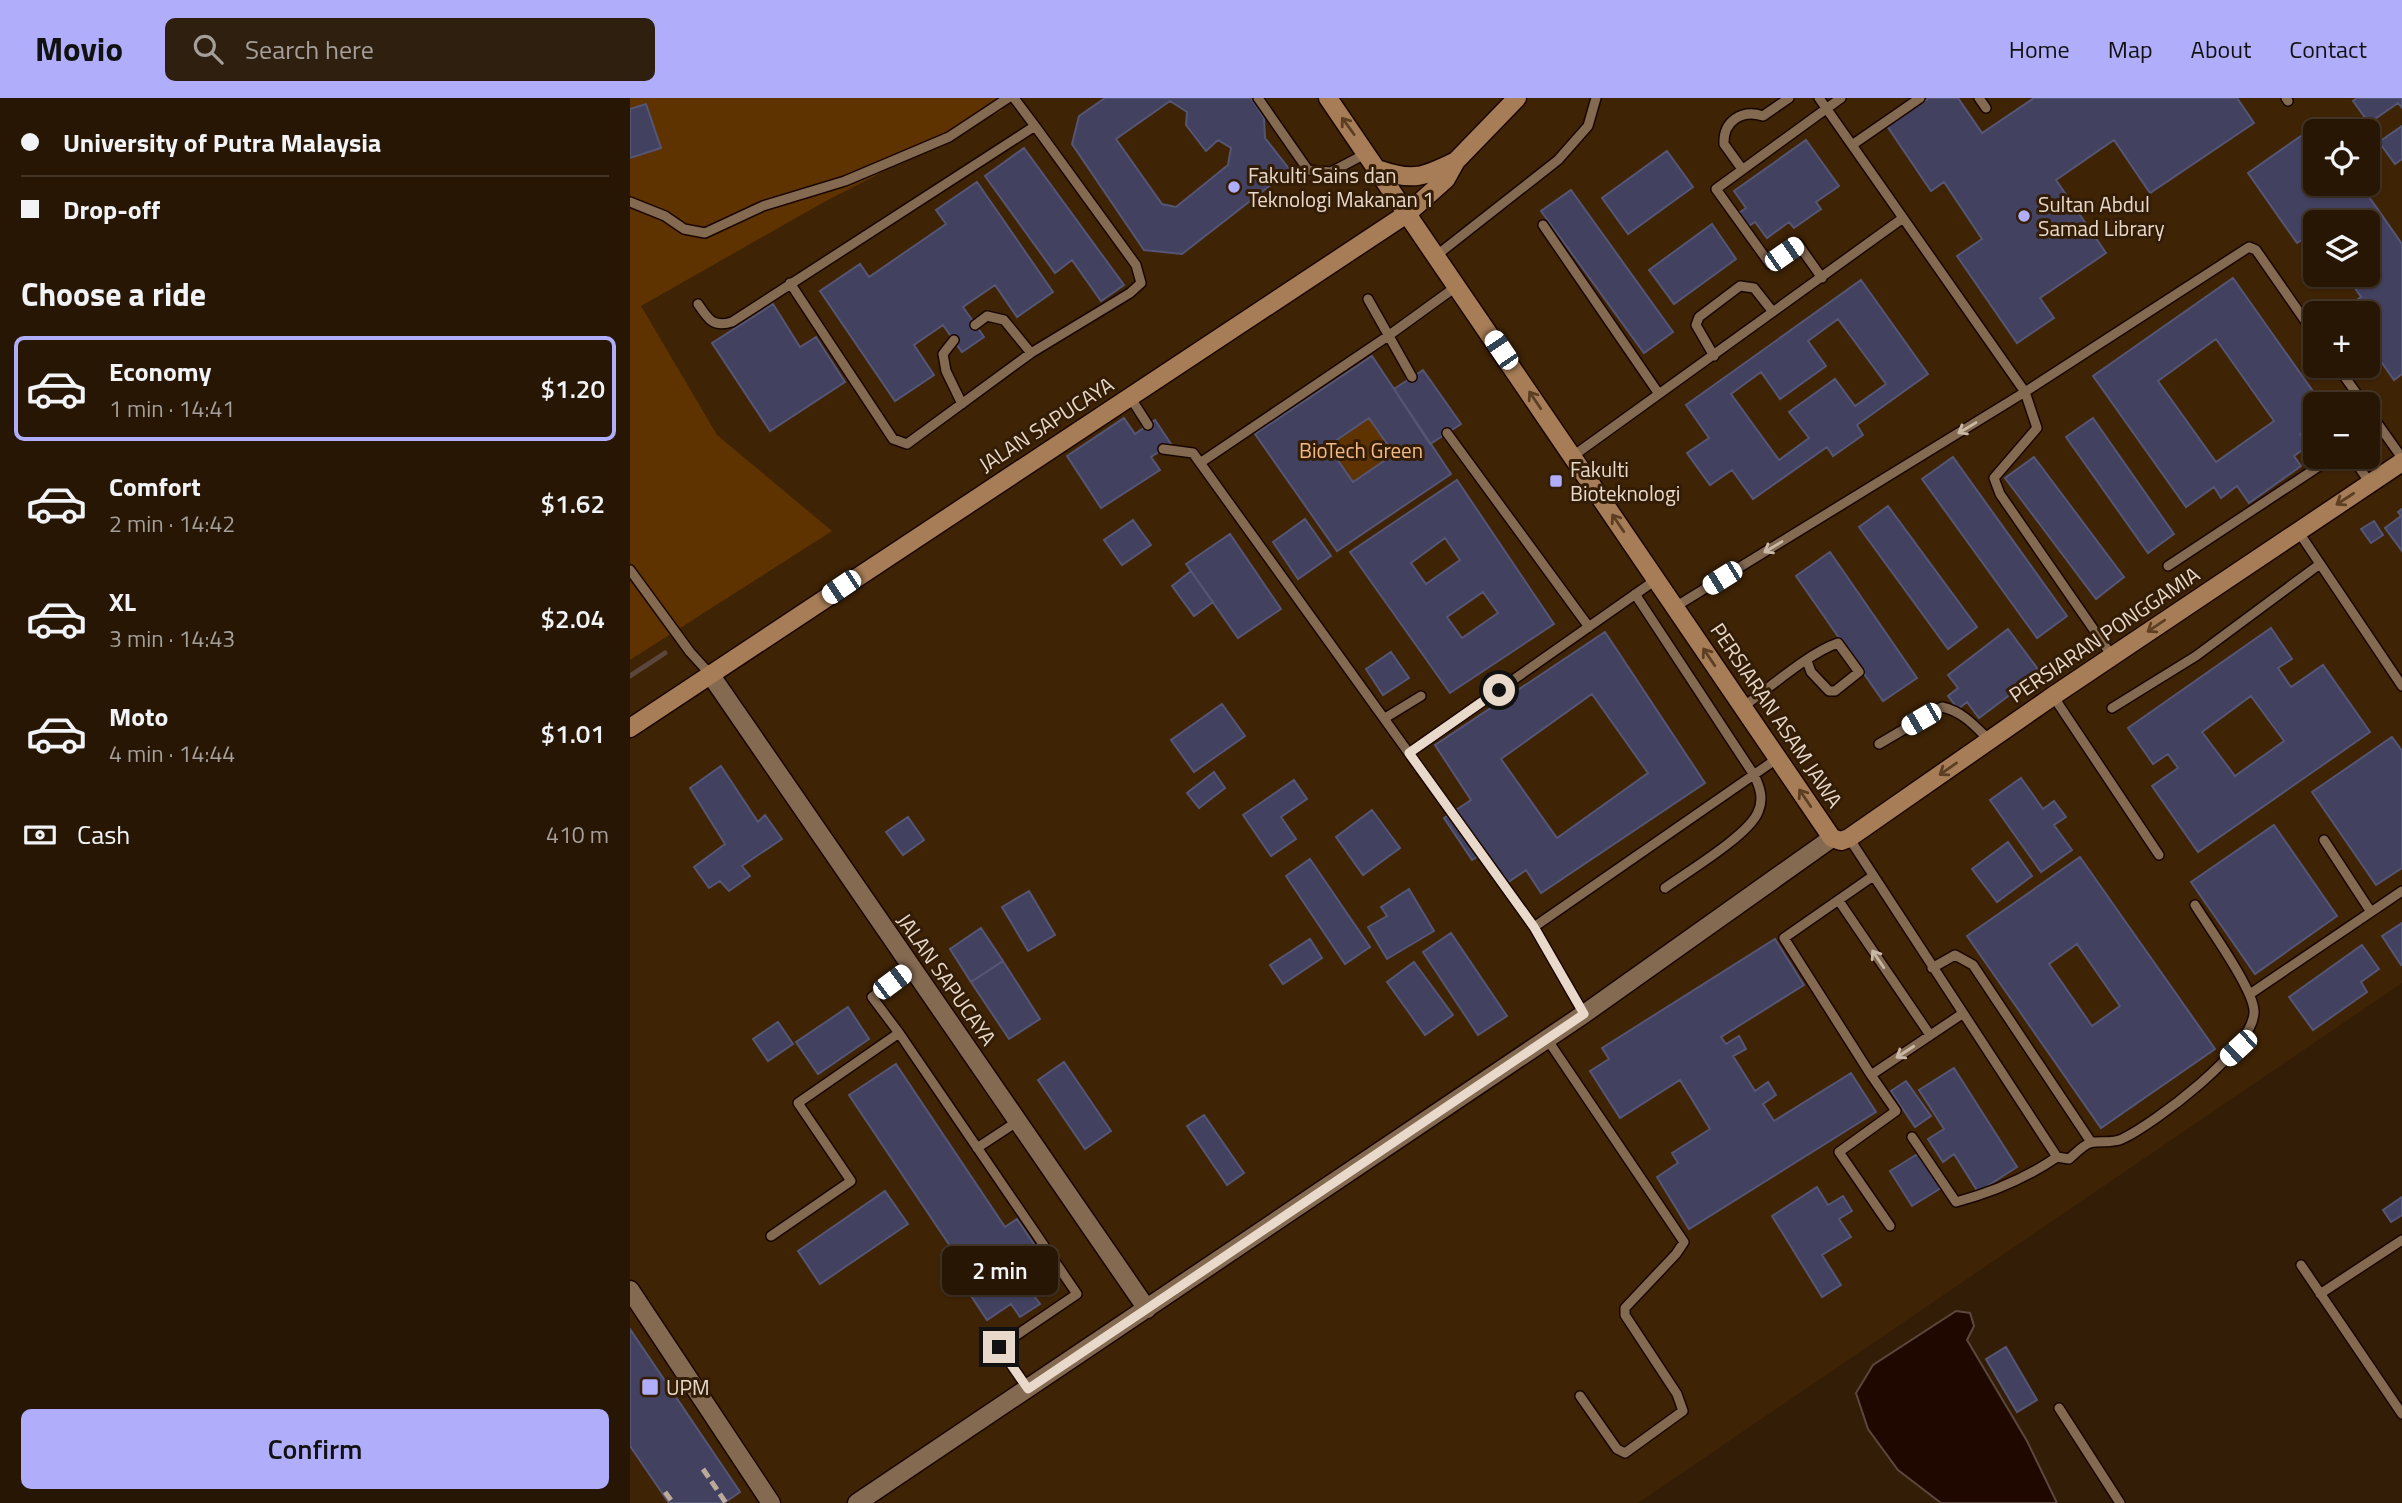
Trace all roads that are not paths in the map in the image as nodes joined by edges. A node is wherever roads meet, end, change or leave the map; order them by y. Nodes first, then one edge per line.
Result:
1 (1008, 98) edge
2 (1014, 98) edge
3 (1258, 98) edge
4 (1328, 98) edge
5 (1517, 98) edge
6 (1596, 98) edge
7 (1788, 98) edge
8 (1819, 98) edge
9 (1841, 98) edge
10 (1920, 98) edge
11 (1979, 98) edge
12 (1826, 108) junction
13 (1986, 108) dead end
14 (1035, 126) junction
15 (1852, 145) junction
16 (1367, 153) junction
17 (1455, 161) junction
18 (1742, 169) junction
19 (1380, 170) junction
20 (630, 202) edge
21 (1408, 214) junction
22 (1903, 218) junction
23 (1543, 225) dead end
24 (1437, 255) junction
25 (1822, 278) junction
26 (790, 283) junction
27 (1457, 286) junction
28 (1368, 299) dead end
29 (698, 304) dead end
30 (1773, 312) junction
31 (2303, 318) edge
32 (975, 325) dead end
33 (1388, 336) junction
34 (954, 340) dead end
35 (1031, 353) junction
36 (1714, 356) junction
37 (1412, 377) dead end
38 (2025, 393) junction
39 (1659, 394) junction
40 (1129, 396) junction
41 (961, 404) junction
42 (1148, 425) dead end
43 (2380, 428) edge
44 (1447, 433) dead end
45 (1163, 449) dead end
46 (1573, 456) junction
47 (2402, 460) edge
48 (1200, 463) junction
49 (2315, 469) edge
50 (2360, 469) edge
51 (2370, 483) junction
52 (2297, 530) junction
53 (2320, 564) junction
54 (2168, 566) dead end
55 (630, 570) edge
56 (1657, 579) junction
57 (1635, 594) junction
58 (1675, 607) junction
59 (1589, 627) junction
60 (2112, 656) junction
61 (1807, 661) junction
62 (710, 674) junction
63 (2402, 686) edge
64 (1420, 696) dead end
65 (2053, 696) junction
66 (1744, 707) junction
67 (2112, 708) dead end
68 (1385, 718) junction
69 (630, 728) edge
70 (1989, 740) junction
71 (1879, 744) dead end
72 (1409, 753) junction
73 (1779, 758) junction
74 (1754, 775) junction
75 (1841, 838) junction
76 (2324, 841) dead end
77 (2160, 855) dead end
78 (1873, 876) junction
79 (1665, 888) dead end
80 (2402, 891) edge
81 (1839, 901) junction
82 (2195, 905) dead end
83 (2371, 912) junction
84 (1534, 927) junction
85 (912, 967) junction
86 (1932, 968) junction
87 (2249, 994) junction
88 (1584, 1014) junction
89 (1962, 1014) junction
90 (899, 1033) junction
91 (1930, 1035) junction
92 (1547, 1039) junction
93 (1871, 1075) junction
94 (1018, 1121) junction
95 (1912, 1138) dead end
96 (2091, 1142) junction
97 (977, 1148) junction
98 (2057, 1157) junction
99 (1890, 1226) dead end
100 (771, 1236) dead end
101 (2402, 1240) edge
102 (2301, 1265) dead end
103 (630, 1290) edge
104 (2320, 1294) junction
105 (1147, 1309) junction
106 (1028, 1389) junction
107 (1580, 1396) dead end
108 (2059, 1408) dead end
109 (2402, 1414) edge
110 (771, 1503) edge
111 (857, 1503) edge
112 (2120, 1503) edge

1 - 20 lane
2 - 14 lane
3 - 16 lane
16 -> 4 street, PERSIARAN ASAM JAWA
5 - 17 street
6 - 24 lane
7 - 18 lane
8 - 12 lane
9 - 12 lane
10 - 15 lane
11 - 13 lane
12 - 15 lane
12 - 18 lane
14 - 26 lane
14 - 35 lane
15 - 22 lane
16 - 19 street, PERSIARAN ASAM JAWA
17 - 19 street
17 - 21 street, JALAN SAPUCAYA
18 - 25 lane
19 - 21 street, PERSIARAN ASAM JAWA
21 - 24 street, PERSIARAN ASAM JAWA
21 - 40 street, JALAN SAPUCAYA
22 - 25 lane
22 - 38 lane
23 - 39 lane
24 - 27 street, PERSIARAN ASAM JAWA
25 - 30 lane
26 - 29 lane
26 - 41 lane
27 - 33 lane
46 -> 27 street, PERSIARAN ASAM JAWA
28 - 33 lane
30 - 36 lane
30 - 36 lane
31 - 38 lane
32 - 35 lane
33 - 37 lane
33 - 48 lane
34 - 41 lane
35 - 41 lane
36 - 39 lane
38 -> 58 lane
38 - 60 lane
39 - 46 lane
40 - 42 lane
40 - 62 street, JALAN SAPUCAYA
43 - 47 lane
44 - 59 lane
45 - 48 lane
56 -> 46 street, PERSIARAN ASAM JAWA
47 - 51 street, PERSIARAN PONGGAMIA
48 - 68 lane
49 - 54 lane
50 - 51 lane
51 -> 52 street, PERSIARAN PONGGAMIA
52 - 53 lane
52 -> 60 street, PERSIARAN PONGGAMIA
53 - 63 lane
53 - 67 lane
55 - 62 lane
56 - 57 lane
56 - 58 street, PERSIARAN ASAM JAWA
57 - 59 lane
57 - 74 lane
66 -> 58 street, PERSIARAN ASAM JAWA
59 - 72 lane
60 - 65 street, PERSIARAN PONGGAMIA
61 - 61 lane
61 - 66 lane
62 - 69 street, JALAN SAPUCAYA
62 - 85 street, JALAN SAPUCAYA
64 - 68 lane
65 - 70 street, PERSIARAN PONGGAMIA
65 - 77 lane
66 - 73 street, PERSIARAN ASAM JAWA
68 - 72 lane
70 - 71 lane
70 -> 75 street, PERSIARAN PONGGAMIA
72 - 84 lane
73 - 74 lane
75 -> 73 street, PERSIARAN ASAM JAWA
74 - 79 lane
74 - 84 lane
75 - 78 lane
75 - 88 street
76 - 83 lane
78 - 81 lane
78 - 86 lane
80 - 83 lane
91 -> 81 lane
81 - 93 lane
82 - 87 lane
83 - 87 lane
84 - 88 lane
85 - 90 lane
85 - 94 street, JALAN SAPUCAYA
86 - 89 lane
86 - 96 lane
87 - 96 lane
88 - 92 street
89 - 91 lane
89 - 98 lane
90 - 97 lane
90 - 100 lane
91 -> 93 lane
92 - 105 street
92 - 107 lane
93 - 99 lane
94 - 97 lane
94 - 105 street, JALAN SAPUCAYA
95 - 98 lane
96 - 98 lane
97 - 106 lane
101 - 104 lane
102 - 104 lane
103 - 110 street
104 - 109 lane
105 - 106 street
106 - 111 street
108 - 112 lane

